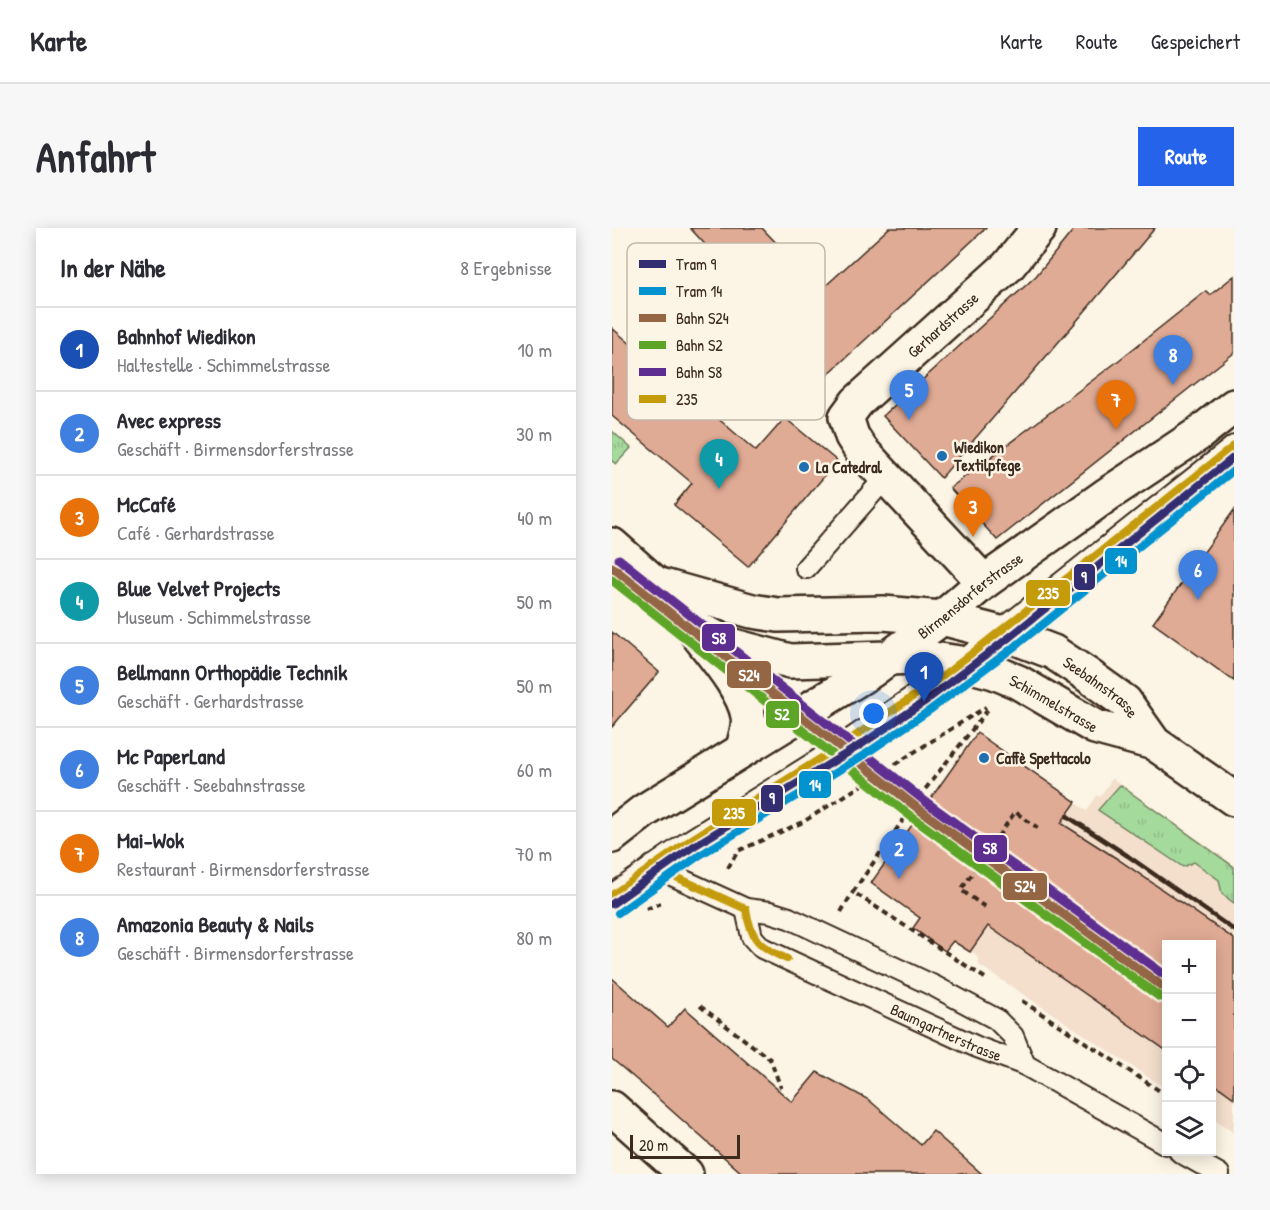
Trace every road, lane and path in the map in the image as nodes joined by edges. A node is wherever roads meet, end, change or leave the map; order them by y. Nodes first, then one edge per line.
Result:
1 (1039, 228) edge
2 (1234, 406) edge
3 (1234, 446) edge
4 (886, 477) junction
5 (612, 545) edge
6 (806, 568) dead end
7 (984, 582) junction
8 (656, 584) junction
9 (942, 618) junction
10 (690, 625) junction
11 (1001, 632) junction
12 (890, 657) junction
13 (960, 663) junction
14 (1154, 743) junction
15 (743, 748) junction
16 (867, 760) dead end
17 (883, 770) junction
18 (919, 797) junction
19 (1234, 799) edge
20 (1038, 828) dead end
21 (612, 836) edge
22 (989, 850) junction
23 (652, 866) junction
24 (724, 874) dead end
25 (612, 895) edge
26 (985, 907) dead end
27 (746, 909) junction
28 (989, 980) dead end
29 (1019, 999) dead end
30 (700, 1006) dead end
31 (1025, 1065) junction
32 (781, 1088) dead end
33 (1162, 1092) edge
34 (612, 1108) edge
35 (1162, 1141) edge
36 (1187, 1156) edge
37 (686, 1174) edge
38 (1219, 1174) edge

1 - 4 main road, Gerhardstrasse
2 - 7 main road, Birmensdorferstrasse
3 - 11 lane
4 - 6 lane
4 - 7 main road, Gerhardstrasse
5 - 8 main road, Schimmelstrasse
7 - 9 main road, Birmensdorferstrasse
8 - 9 main road, Schimmelstrasse
8 - 10 main road, Schimmelstrasse
9 - 11 main road, Seebahnstrasse
9 - 12 main road, Birmensdorferstrasse
10 - 12 main road, Schimmelstrasse
10 - 15 main road
11 - 13 lane
11 - 14 main road, Seebahnstrasse
12 - 13 main road, Schimmelstrasse
12 - 15 main road, Birmensdorferstrasse
13 - 14 main road, Schimmelstrasse
13 - 23 lane
14 - 19 main road, Seebahnstrasse
15 - 21 main road, Birmensdorferstrasse
16 - 17 path
17 - 18 path
17 - 18 path
17 - 24 path
18 - 22 path
18 - 28 path
20 - 22 path
22 - 26 path
23 - 25 lane
23 - 27 lane
27 - 31 lane
27 - 31 lane, Baumgartnerstrasse
29 - 33 path
30 - 32 path
31 - 35 lane, Baumgartnerstrasse
34 - 37 main road
36 - 38 lane

